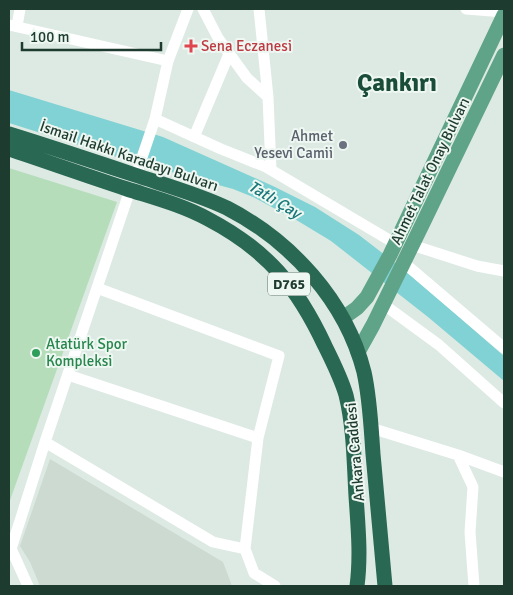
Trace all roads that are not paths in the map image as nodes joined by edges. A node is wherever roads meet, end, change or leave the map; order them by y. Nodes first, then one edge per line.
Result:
1 (20, 9) edge
2 (188, 9) edge
3 (203, 9) edge
4 (259, 9) edge
5 (466, 9) edge
6 (504, 13) edge
7 (13, 25) edge
8 (229, 54) junction
9 (504, 55) edge
10 (168, 61) junction
11 (268, 97) junction
12 (155, 119) junction
13 (9, 134) edge
14 (194, 137) junction
15 (9, 149) edge
16 (271, 170) junction
17 (137, 171) junction
18 (130, 190) junction
19 (412, 245) junction
20 (398, 257) junction
21 (504, 271) edge
22 (97, 288) junction
23 (385, 299) junction
24 (343, 318) junction
25 (504, 348) edge
26 (358, 352) junction
27 (68, 375) junction
28 (504, 404) edge
29 (371, 428) junction
30 (258, 438) junction
31 (45, 442) junction
32 (458, 455) junction
33 (504, 472) edge
34 (10, 548) edge
35 (245, 549) junction
36 (28, 586) edge
37 (275, 586) edge
38 (358, 586) edge
39 (385, 586) edge
40 (474, 586) edge

1 - 7 street
2 - 10 street
3 - 8 street
4 - 11 street
5 - 6 street
6 - 20 main road, Ahmet Talat Onay Bulvarı
7 - 10 street
8 - 11 street
8 - 14 street
9 - 19 main road, Ahmet Talat Onay Bulvarı
10 - 12 street
11 - 16 street
12 - 14 street
12 - 17 street
13 - 17 highway, İsmail Hakkı Karadayı Bulvarı / D765
14 - 16 street
15 - 18 highway, D765
16 - 20 street
17 - 24 highway, İsmail Hakkı Karadayı Bulvarı / D765
18 - 22 street
18 - 38 highway, D765
19 - 20 main road, Ahmet Talat Onay Bulvarı
19 - 21 street
20 - 23 main road
20 - 24 main road, Ahmet Talat Onay Bulvarı
20 - 25 street
22 - 27 street
22 - 30 street
23 - 26 main road
23 - 28 street
24 - 26 highway, Ankara Caddesi / D765
26 - 29 highway, Ankara Caddesi / D765
27 - 30 street
27 - 31 street
29 - 32 street
29 - 39 highway, Ankara Caddesi / D765
30 - 35 street
31 - 34 street
31 - 35 street
32 - 33 street
32 - 40 street
34 - 36 street
35 - 37 street

